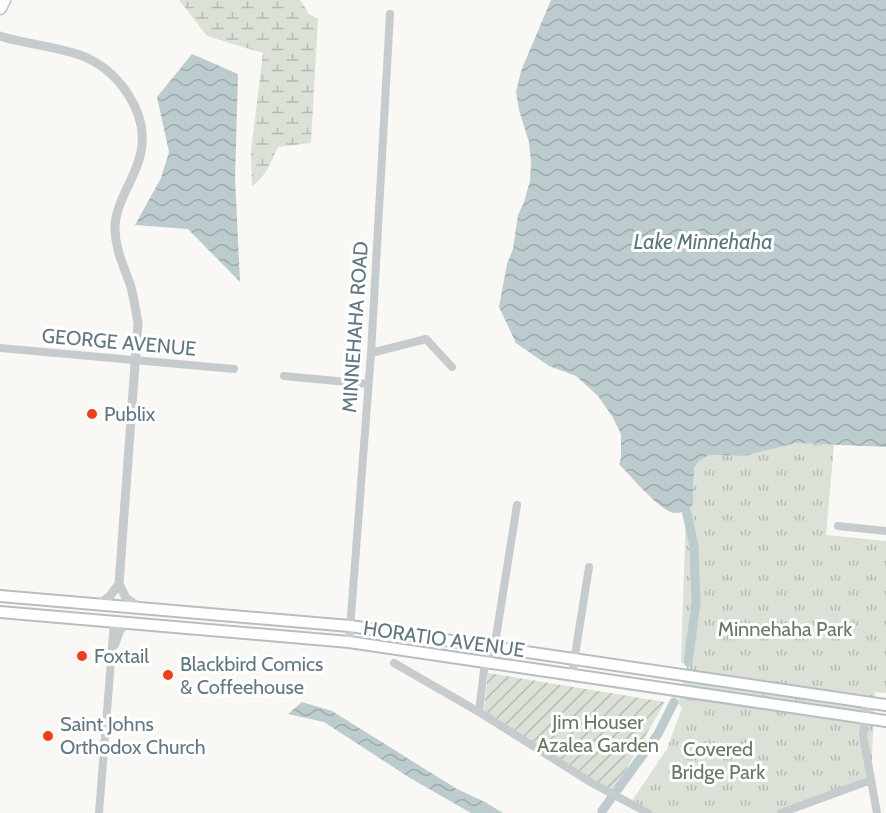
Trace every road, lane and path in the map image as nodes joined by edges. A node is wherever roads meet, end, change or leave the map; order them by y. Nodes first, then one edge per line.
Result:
1 (4, 0) edge
2 (0, 8) edge
3 (390, 14) dead end
4 (0, 36) edge
5 (0, 348) edge
6 (371, 353) junction
7 (137, 360) junction
8 (452, 367) dead end
9 (234, 369) dead end
10 (284, 376) dead end
11 (368, 384) junction
12 (517, 505) dead end
13 (838, 526) dead end
14 (886, 531) edge
15 (589, 567) dead end
16 (119, 584) junction
17 (0, 596) edge
18 (98, 604) junction
19 (140, 608) junction
20 (0, 612) edge
21 (114, 622) junction
22 (126, 623) junction
23 (350, 626) junction
24 (349, 642) junction
25 (493, 646) junction
26 (111, 654) junction
27 (575, 658) junction
28 (487, 661) junction
29 (394, 663) dead end
30 (572, 674) junction
31 (867, 702) junction
32 (886, 705) edge
33 (479, 712) junction
34 (865, 718) junction
35 (886, 721) edge
36 (871, 780) junction
37 (99, 813) edge
38 (648, 813) edge
39 (781, 813) edge
40 (878, 813) edge

1 - 2 main road
3 - 6 street, MINNEHAHA ROAD
4 - 7 street
5 - 7 street, GEORGE AVENUE
6 - 8 street
6 - 11 street, MINNEHAHA ROAD
7 - 9 street, GEORGE AVENUE
7 - 16 street
10 - 11 street
11 - 23 street, MINNEHAHA ROAD
12 - 25 street
13 - 14 street
15 - 27 street
16 - 18 street
16 - 19 street
17 - 18 main road, HORATIO AVENUE
18 - 19 main road, HORATIO AVENUE
19 - 21 main road
19 - 23 main road, HORATIO AVENUE
20 - 21 main road, HORATIO AVENUE
21 - 22 main road, HORATIO AVENUE
21 - 26 street
22 - 24 main road, HORATIO AVENUE
22 - 26 street
23 - 24 street, MINNEHAHA ROAD
23 - 25 main road, HORATIO AVENUE
24 - 28 main road, HORATIO AVENUE
25 - 27 main road, HORATIO AVENUE
25 - 28 street
26 - 37 street
27 - 30 street
27 - 31 main road, HORATIO AVENUE
28 - 30 main road, HORATIO AVENUE
28 - 33 street
29 - 33 street
30 - 34 main road, HORATIO AVENUE
31 - 32 main road, HORATIO AVENUE
31 - 34 street
33 - 38 street
34 - 35 main road, HORATIO AVENUE
34 - 36 street
36 - 39 street
36 - 40 street

